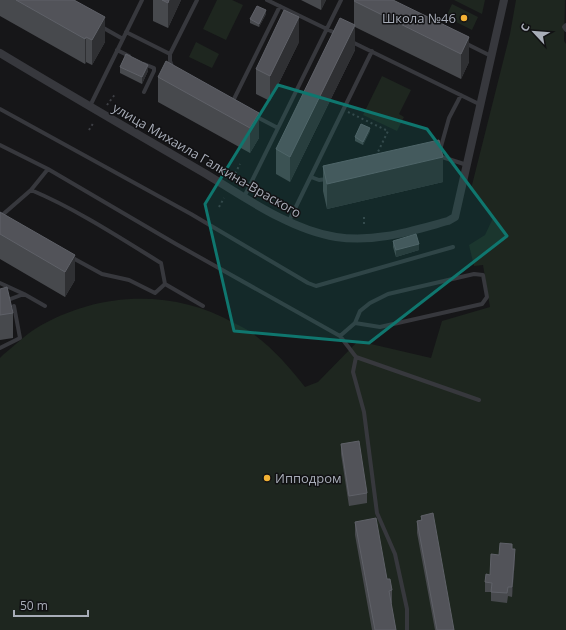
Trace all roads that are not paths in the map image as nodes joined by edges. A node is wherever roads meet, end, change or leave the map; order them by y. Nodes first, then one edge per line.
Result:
1 (142, 0) edge
2 (197, 0) edge
3 (267, 0) edge
4 (341, 0) edge
5 (504, 0) edge
6 (280, 6) junction
7 (97, 24) edge
8 (566, 25) edge
9 (327, 29) junction
10 (566, 30) edge
11 (126, 32) junction
12 (340, 35) edge
13 (123, 39) junction
14 (346, 39) edge
15 (457, 40) edge
16 (117, 50) junction
17 (372, 51) junction
18 (0, 53) edge
19 (170, 54) junction
20 (492, 56) junction
21 (134, 59) edge
22 (140, 61) edge
23 (177, 72) edge
24 (144, 92) dead end
25 (461, 95) junction
26 (225, 99) edge
27 (232, 103) junction
28 (481, 105) junction
29 (238, 106) edge
30 (89, 107) junction
31 (0, 109) edge
32 (251, 114) edge
33 (278, 128) junction
34 (0, 145) edge
35 (433, 155) edge
36 (438, 156) junction
37 (467, 165) junction
38 (48, 169) junction
39 (310, 177) junction
40 (329, 178) edge
41 (31, 190) junction
42 (244, 197) junction
43 (0, 217) edge
44 (289, 221) junction
45 (453, 247) dead end
46 (69, 256) edge
47 (0, 283) edge
48 (165, 284) junction
49 (24, 294) junction
50 (0, 302) edge
51 (14, 306) dead end
52 (45, 306) dead end
53 (203, 306) dead end
54 (355, 323) junction
55 (340, 336) junction
56 (0, 348) edge
57 (356, 357) junction
58 (479, 400) dead end
59 (407, 630) edge

1 - 11 lane
2 - 19 lane
3 - 6 lane
4 - 9 lane
5 - 20 street, улица Михаила Галкина-Враского
6 - 9 lane
6 - 27 lane
7 - 13 lane
8 - 10 lane
9 - 12 lane
9 - 33 lane
11 - 13 lane
11 - 19 lane
13 - 16 lane
14 - 17 lane
15 - 20 lane
16 - 21 lane
16 - 30 lane
17 - 25 lane
17 - 39 lane
18 - 30 street, улица Михаила Галкина-Враского
19 - 23 lane
20 - 28 street, улица Михаила Галкина-Враского
22 - 24 lane
25 - 28 lane
25 - 36 lane
26 - 27 lane
27 - 29 lane
28 - 37 street, улица Михаила Галкина-Враского
30 - 42 street, улица Михаила Галкина-Враского
31 - 45 lane
32 - 33 lane
33 - 42 lane
34 - 38 lane
35 - 36 lane
36 - 37 lane
37 - 44 street, улица Михаила Галкина-Враского
38 - 41 lane
38 - 55 lane
39 - 40 lane
39 - 44 lane
41 - 43 lane
41 - 48 lane
42 - 44 street, улица Михаила Галкина-Враского
46 - 48 lane
47 - 49 lane
48 - 53 lane
49 - 50 lane
49 - 52 lane
51 - 56 lane
54 - 54 lane
54 - 55 lane
55 - 57 lane
57 - 58 lane
57 - 59 lane

